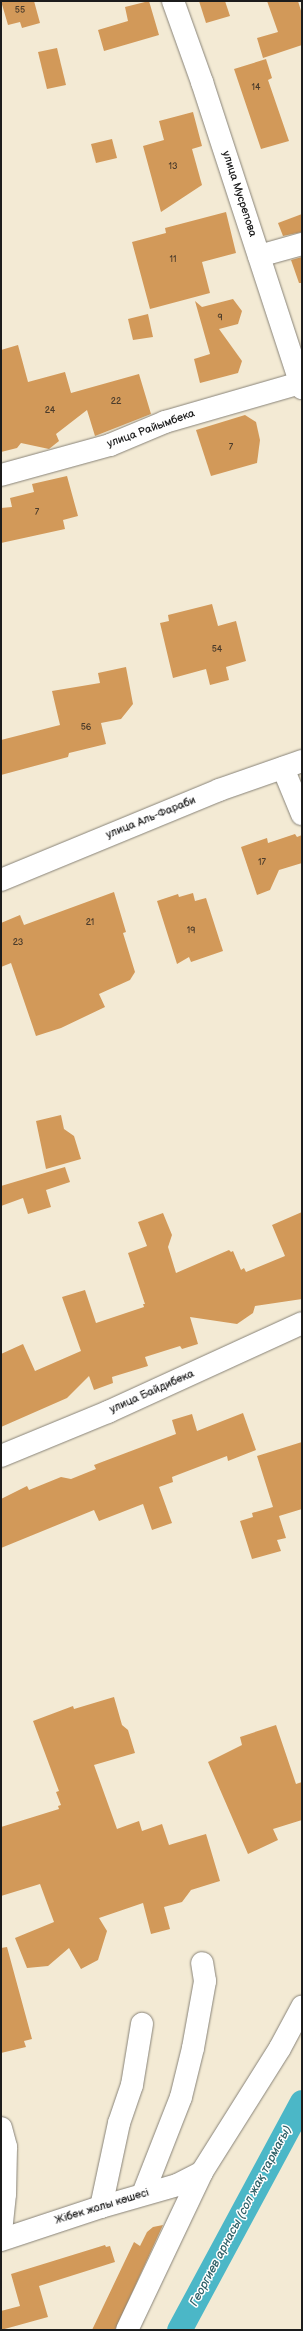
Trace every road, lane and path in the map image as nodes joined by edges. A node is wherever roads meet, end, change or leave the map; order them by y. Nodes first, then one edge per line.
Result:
1 (173, 1) edge
2 (302, 244) edge
3 (259, 256) junction
4 (301, 385) edge
5 (1, 475) edge
6 (293, 765) edge
7 (302, 814) edge
8 (1, 880) edge
9 (302, 1324) edge
10 (1, 1456) edge
11 (202, 1963) dead end
12 (302, 2007) edge
13 (142, 2024) dead end
14 (1, 2128) edge
15 (202, 2172) junction
16 (143, 2194) junction
17 (101, 2207) junction
18 (1, 2233) edge
19 (1, 2240) edge
20 (127, 2330) edge

1 - 3 street, улица Мусрепова
2 - 3 street
3 - 4 street, улица Мусрепова
4 - 5 street, улица Райымбека
6 - 7 street
6 - 8 street, улица Аль-Фараби
9 - 10 street, улица Байдибека
11 - 16 street
12 - 15 street
13 - 17 street
14 - 18 street
15 - 16 street, Жібек жолы көшесі
15 - 20 street
16 - 17 street, Жібек жолы көшесі
17 - 19 street, Жібек жолы көшесі

